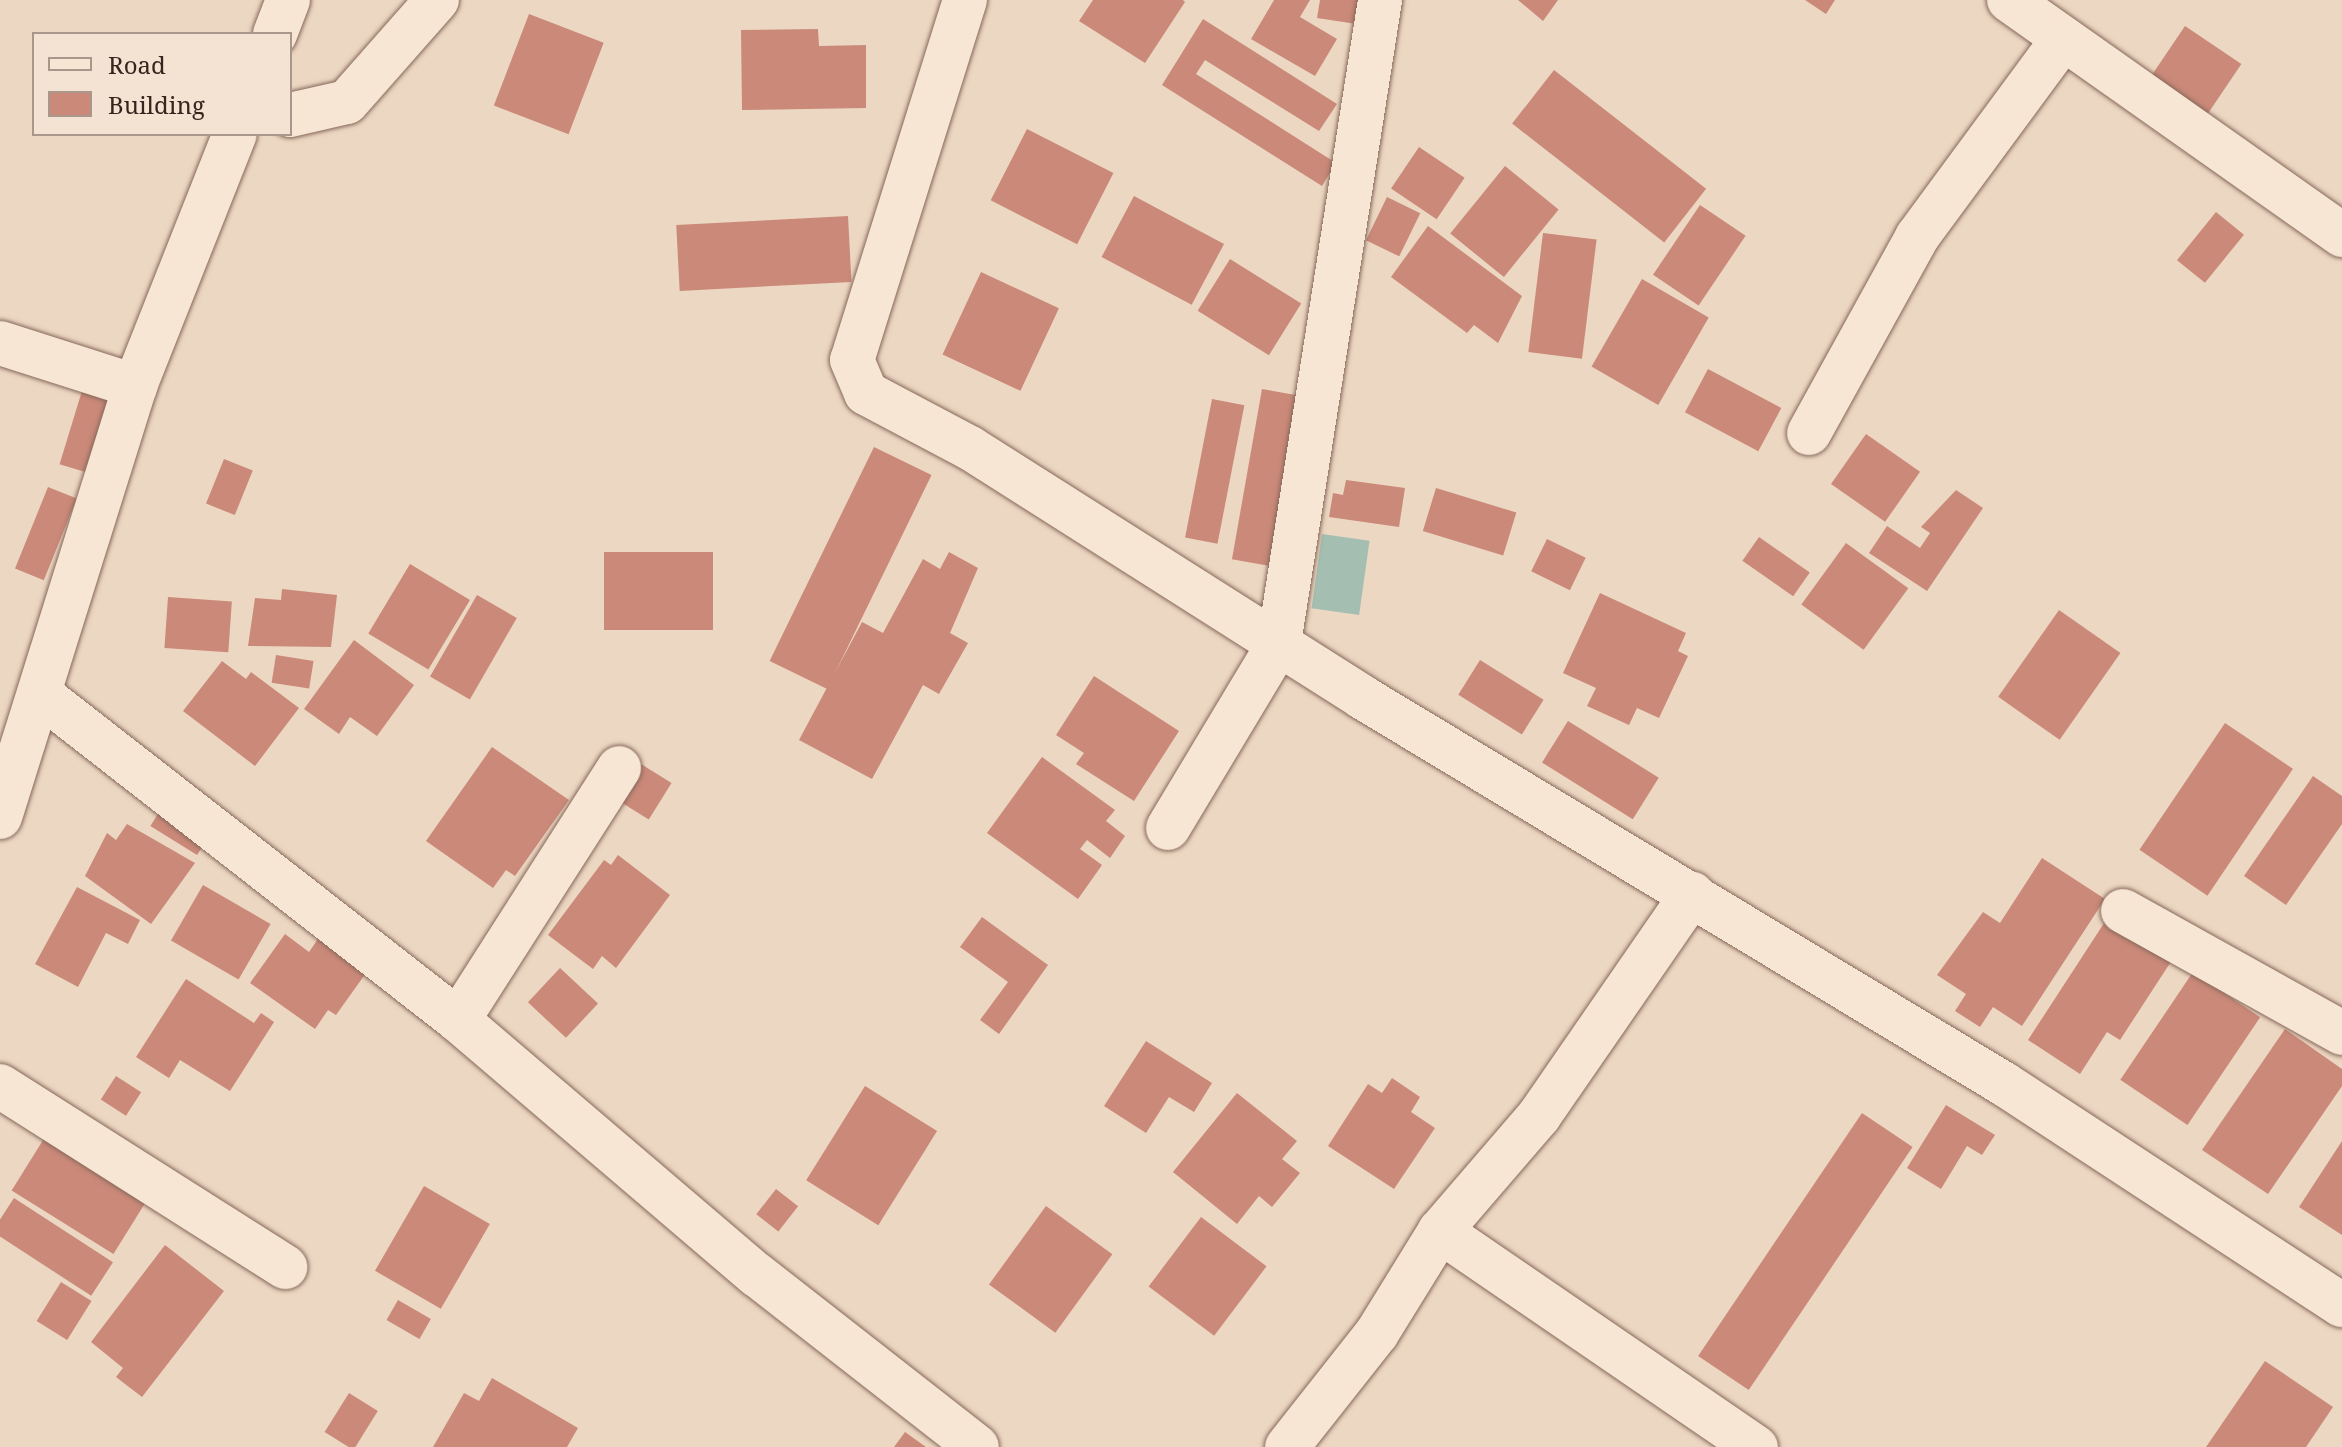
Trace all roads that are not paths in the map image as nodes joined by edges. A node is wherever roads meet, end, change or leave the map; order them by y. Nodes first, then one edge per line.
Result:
1 (288, 0) edge
2 (437, 0) edge
3 (965, 0) edge
4 (1380, 0) edge
5 (2009, 0) edge
6 (276, 32) edge
7 (2063, 39) junction
8 (292, 115) edge
9 (234, 136) edge
10 (2342, 235) edge
11 (0, 343) edge
12 (135, 386) junction
13 (1809, 433) dead end
14 (1279, 643) junction
15 (41, 695) junction
16 (619, 768) dead end
17 (0, 817) edge
18 (1168, 828) dead end
19 (1692, 894) junction
20 (2123, 911) dead end
21 (458, 1020) junction
22 (2342, 1033) edge
23 (0, 1086) edge
24 (1440, 1231) junction
25 (285, 1267) dead end
26 (2342, 1305) edge
27 (977, 1447) edge
28 (1287, 1447) edge
29 (1756, 1447) edge

1 - 6 street
2 - 8 street
3 - 14 street
4 - 14 street
5 - 7 street
7 - 10 street
7 - 13 street
9 - 12 street
11 - 12 street
12 - 15 street
14 - 18 street
14 - 19 street
15 - 17 street
15 - 21 street
16 - 21 street
19 - 24 street
19 - 26 street
20 - 22 street
21 - 27 street
23 - 25 street
24 - 28 street
24 - 29 street

